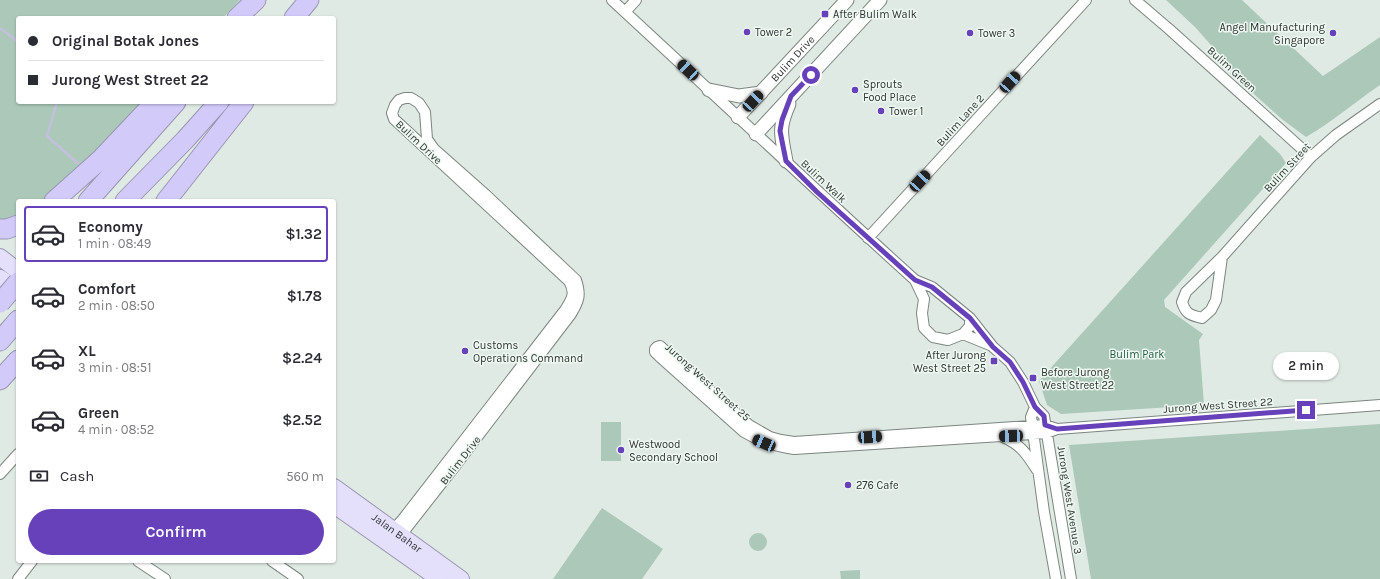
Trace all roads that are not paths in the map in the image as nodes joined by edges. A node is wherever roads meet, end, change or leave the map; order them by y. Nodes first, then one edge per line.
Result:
1 (256, 0) edge
2 (267, 0) edge
3 (309, 0) edge
4 (612, 0) edge
5 (636, 0) edge
6 (847, 0) edge
7 (880, 0) edge
8 (1086, 0) edge
9 (1135, 0) edge
10 (625, 12) junction
11 (239, 16) edge
12 (253, 16) edge
13 (296, 16) edge
14 (709, 90) junction
15 (761, 93) junction
16 (791, 96) junction
17 (153, 104) edge
18 (174, 104) edge
19 (217, 104) edge
20 (242, 104) edge
21 (1380, 104) edge
22 (738, 117) junction
23 (756, 134) junction
24 (1311, 158) junction
25 (786, 161) junction
26 (57, 199) edge
27 (90, 199) edge
28 (128, 199) edge
29 (168, 199) edge
30 (16, 226) edge
31 (0, 229) edge
32 (868, 238) junction
33 (0, 257) edge
34 (1222, 257) junction
35 (915, 280) junction
36 (13, 282) edge
37 (0, 303) edge
38 (970, 318) junction
39 (16, 322) edge
40 (963, 334) junction
41 (0, 341) edge
42 (993, 347) junction
43 (1380, 405) edge
44 (1035, 407) junction
45 (1046, 429) junction
46 (1033, 430) junction
47 (1001, 436) junction
48 (16, 456) edge
49 (1038, 471) junction
50 (0, 474) edge
51 (336, 488) edge
52 (336, 506) edge
53 (397, 532) junction
54 (30, 563) edge
55 (141, 563) edge
56 (275, 563) edge
57 (18, 579) edge
58 (165, 579) edge
59 (298, 579) edge
60 (439, 579) edge
61 (460, 579) edge
62 (1056, 579) edge
63 (1071, 579) edge

1 - 11 highway
2 - 12 highway
3 - 13 highway
4 - 10 street, Bulim Walk
5 - 10 street
6 - 15 street, Bulim Drive
7 - 16 street
8 - 32 street, Bulim Lane 2
9 - 24 street, Bulim Green
10 - 14 street, Bulim Walk
14 - 15 street
14 - 22 street, Bulim Walk
15 - 22 street, Bulim Drive
16 - 23 street
16 - 25 street
17 - 26 highway
18 - 27 highway
19 - 28 highway
20 - 29 highway
21 - 24 street, Bulim Street
22 - 23 street, Bulim Walk
23 - 25 street, Bulim Walk
24 - 34 street, Bulim Street
25 - 32 street, Bulim Walk
30 - 31 highway
32 - 35 street, Bulim Walk
33 - 36 main road
34 - 34 street, Bulim Street
35 - 38 street, Bulim Walk
35 - 40 street, Bulim Walk
36 - 37 highway, bridge
38 - 40 street
38 - 42 street, Bulim Walk
39 - 41 highway
40 - 42 street, Bulim Walk
42 - 44 street, Bulim Walk
43 - 45 street, Jurong West Street 22
44 - 45 street, Bulim Walk
44 - 46 street
45 - 46 street, Jurong West Street 25
45 - 63 street, Jurong West Avenue 3
46 - 47 street, Jurong West Street 25
46 - 47 street, Jurong West Street 25
46 - 49 street
47 - 49 street
48 - 50 street
49 - 62 street
51 - 53 main road, Jalan Bahar
52 - 60 main road, Jalan Bahar
53 - 53 street, Bulim Drive
53 - 61 main road, Jalan Bahar
54 - 57 street
55 - 58 street
56 - 59 street

